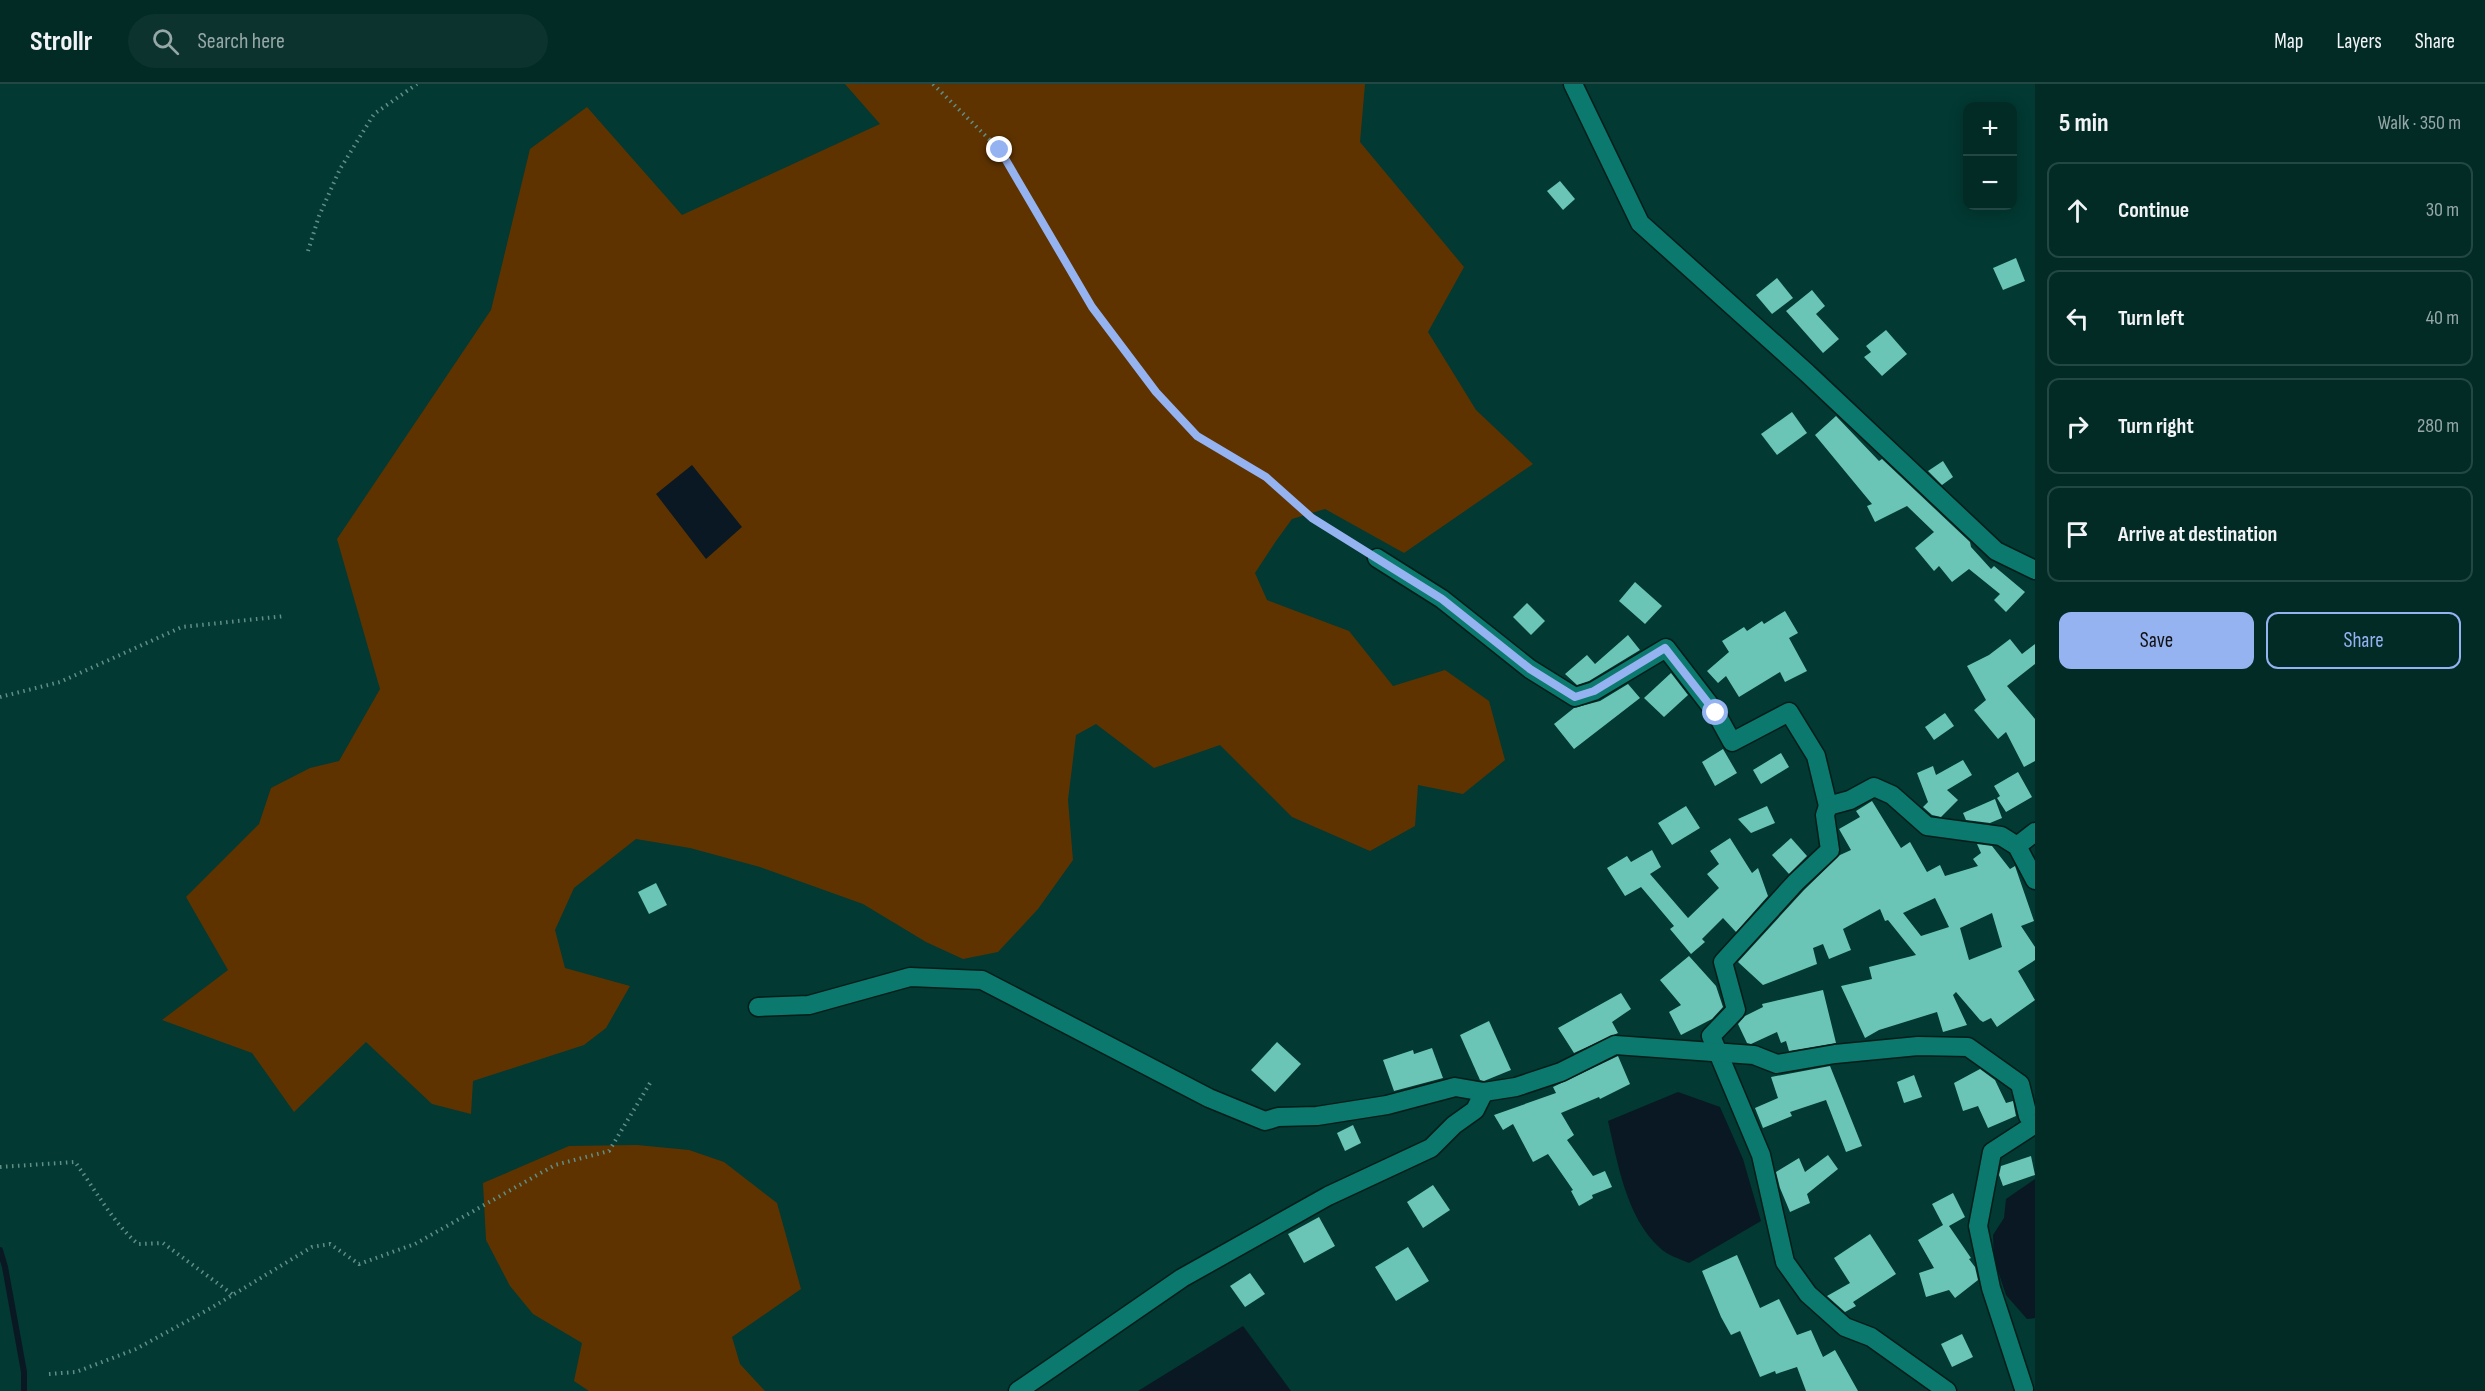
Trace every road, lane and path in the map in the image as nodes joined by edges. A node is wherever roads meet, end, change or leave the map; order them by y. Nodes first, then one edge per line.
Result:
1 (417, 84) edge
2 (933, 84) edge
3 (1573, 84) edge
4 (308, 251) dead end
5 (1377, 558) joint
6 (2035, 570) edge
7 (285, 616) dead end
8 (0, 697) edge
9 (1827, 806) junction
10 (2035, 832) edge
11 (2017, 846) junction
12 (2035, 880) edge
13 (758, 1007) dead end
14 (650, 1083) dead end
15 (1484, 1092) junction
16 (2035, 1123) edge
17 (0, 1167) edge
18 (232, 1294) junction
19 (49, 1374) dead end
20 (2025, 1390) edge
21 (1018, 1391) edge
22 (1947, 1391) edge

1 - 4 path
2 - 5 path
3 - 6 street
5 - 9 street
7 - 8 path
9 - 11 street
9 - 22 street
10 - 11 street
11 - 12 street
13 - 15 street
14 - 18 path
15 - 16 street
15 - 21 street
16 - 20 street
17 - 18 path
18 - 19 path

